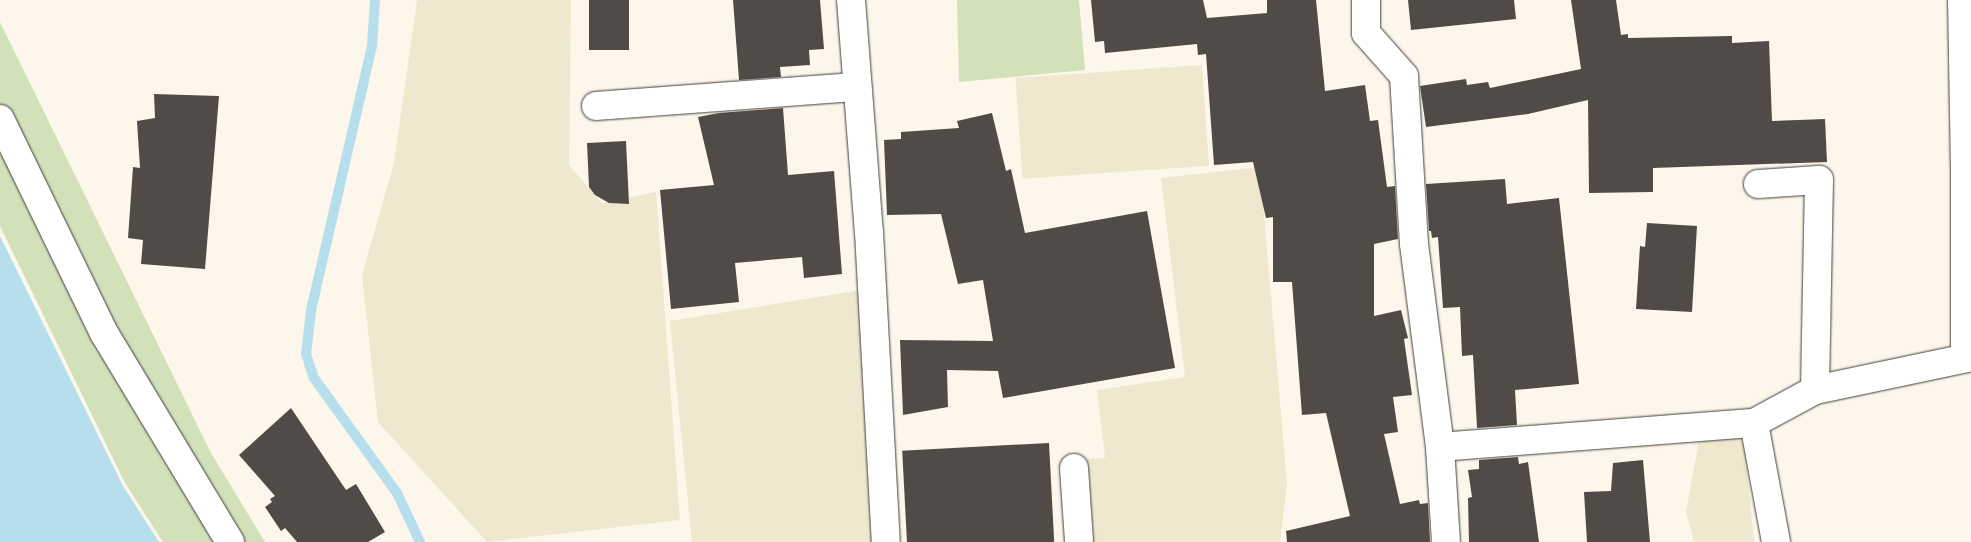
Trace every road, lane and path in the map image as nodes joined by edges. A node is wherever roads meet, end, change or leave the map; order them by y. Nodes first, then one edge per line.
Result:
1 (850, 0) edge
2 (1366, 0) edge
3 (1962, 0) edge
4 (857, 87) junction
5 (596, 106) dead end
6 (0, 119) edge
7 (1758, 184) dead end
8 (1968, 357) edge
9 (1815, 390) junction
10 (1754, 423) junction
11 (1440, 447) junction
12 (1074, 468) dead end
13 (230, 542) edge
14 (886, 542) edge
15 (1079, 542) edge
16 (1446, 542) edge
17 (1776, 542) edge

1 - 4 street
2 - 11 street
3 - 8 street
4 - 5 street
4 - 14 street
6 - 13 street
7 - 9 street
8 - 9 street
9 - 10 street
10 - 11 street
10 - 17 street
11 - 16 street
12 - 15 street

